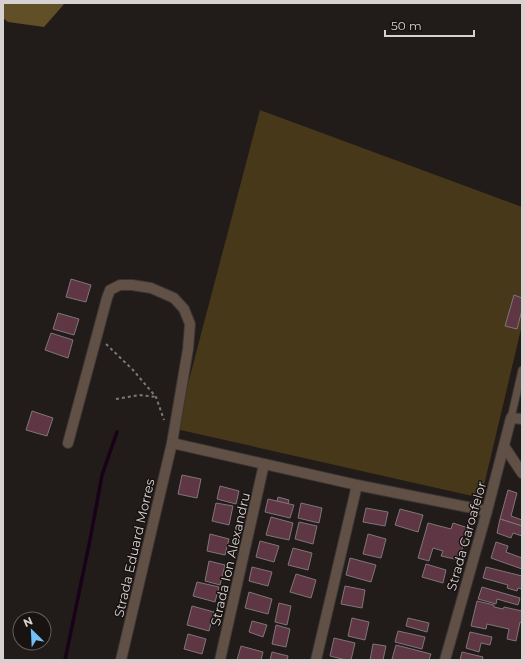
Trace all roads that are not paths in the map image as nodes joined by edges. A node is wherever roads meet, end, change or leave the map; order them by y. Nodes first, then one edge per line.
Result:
1 (522, 370) edge
2 (511, 418) junction
3 (522, 419) edge
4 (68, 443) dead end
5 (172, 443) junction
6 (504, 446) junction
7 (264, 464) junction
8 (522, 473) edge
9 (357, 485) junction
10 (487, 511) junction
11 (122, 660) edge
12 (220, 660) edge
13 (316, 660) edge
14 (445, 660) edge

1 - 2 lane
2 - 3 street
2 - 6 street, Strada Garoafelor
4 - 5 street, Strada Eduard Morres
5 - 7 street
5 - 11 street, Strada Eduard Morres
6 - 8 street
6 - 10 street, Strada Garoafelor
7 - 9 street
7 - 12 street, Strada Ion Alexandru
9 - 10 street
9 - 13 street
10 - 14 street, Strada Garoafelor

